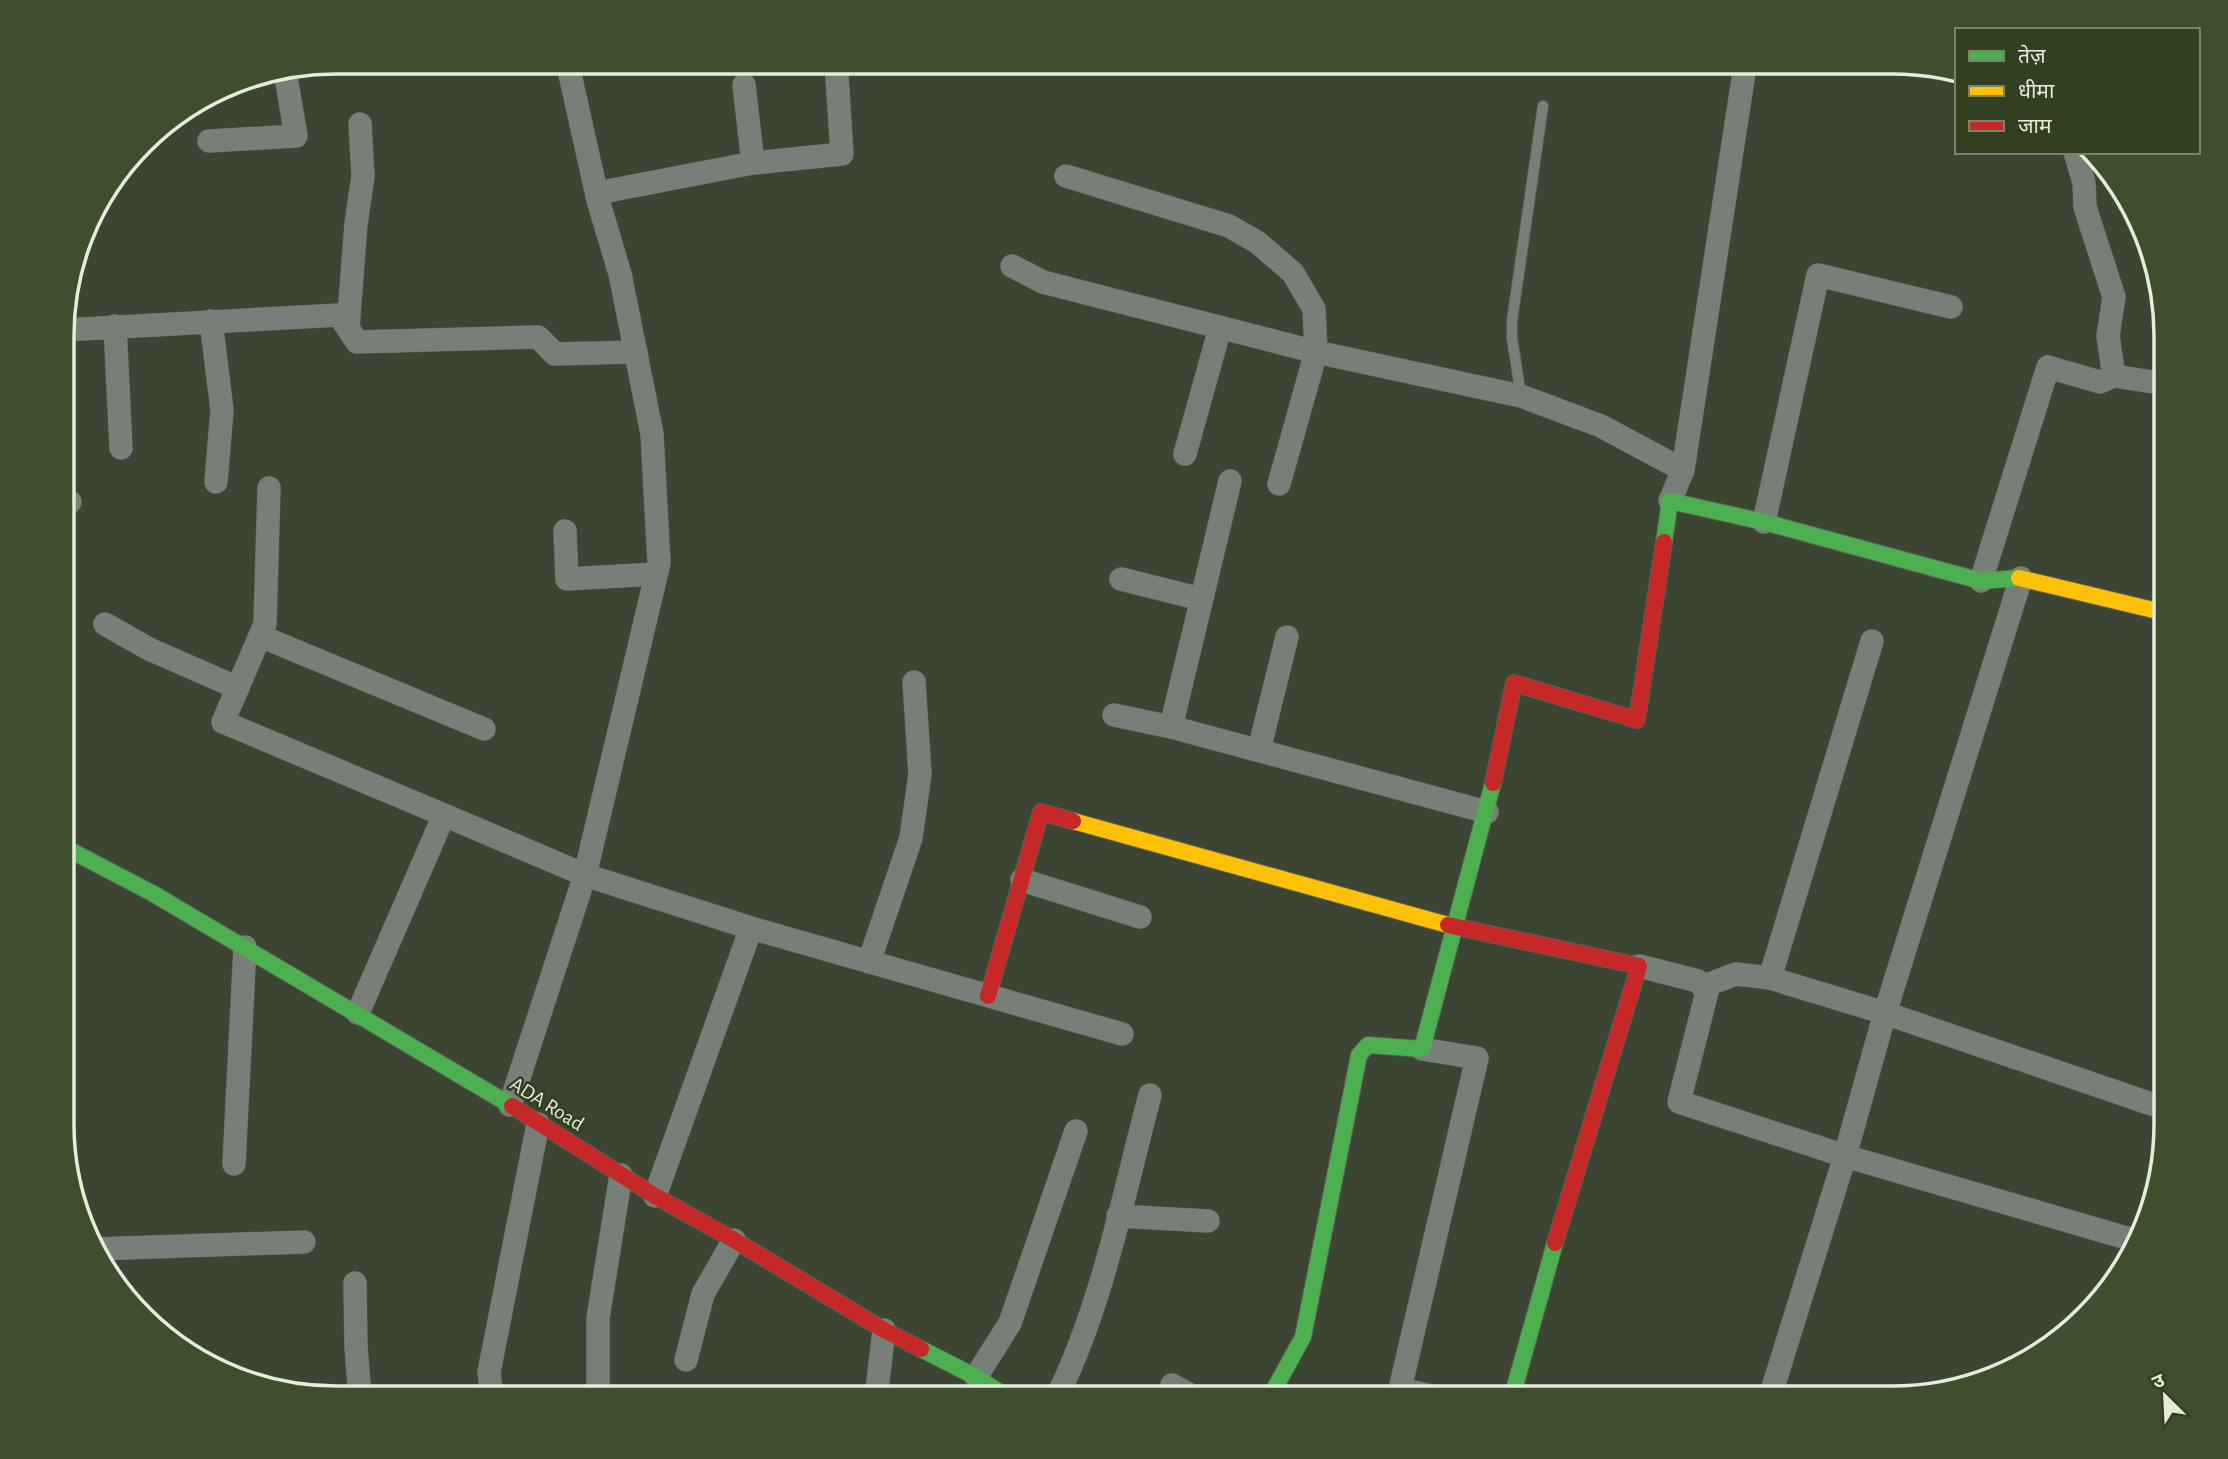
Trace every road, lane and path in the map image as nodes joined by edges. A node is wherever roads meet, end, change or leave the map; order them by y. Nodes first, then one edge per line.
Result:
1 (570, 74) edge
2 (837, 74) edge
3 (1744, 74) edge
4 (286, 79) edge
5 (744, 85) dead end
6 (1542, 106) dead end
7 (360, 124) dead end
8 (209, 141) dead end
9 (2076, 154) edge
10 (754, 163) junction
11 (1066, 176) dead end
12 (597, 193) junction
13 (1012, 266) dead end
14 (1951, 307) dead end
15 (211, 321) junction
16 (115, 326) junction
17 (348, 328) junction
18 (1220, 328) junction
19 (74, 329) edge
20 (636, 352) junction
21 (1316, 352) junction
22 (2114, 376) junction
23 (2154, 382) edge
24 (1521, 396) junction
25 (121, 447) dead end
26 (1185, 454) dead end
27 (1683, 470) junction
28 (1230, 481) dead end
29 (216, 482) dead end
30 (1279, 484) dead end
31 (269, 488) dead end
32 (1670, 501) junction
33 (1764, 522) junction
34 (565, 531) dead end
35 (656, 574) junction
36 (2021, 578) junction
37 (1121, 579) dead end
38 (1981, 581) junction
39 (1201, 599) junction
40 (2154, 610) edge
41 (105, 624) dead end
42 (260, 636) junction
43 (1287, 637) dead end
44 (1872, 642) dead end
45 (914, 682) dead end
46 (238, 688) junction
47 (1114, 715) dead end
48 (1171, 727) junction
49 (484, 729) dead end
50 (1259, 750) junction
51 (1487, 812) junction
52 (444, 815) junction
53 (74, 852) edge
54 (584, 875) junction
55 (1022, 880) junction
56 (1140, 917) dead end
57 (1456, 927) junction
58 (751, 928) junction
59 (245, 947) junction
60 (869, 962) junction
61 (1639, 967) junction
62 (1770, 978) junction
63 (1704, 986) junction
64 (988, 996) junction
65 (358, 1013) junction
66 (1885, 1013) junction
67 (1122, 1034) dead end
68 (1422, 1049) junction
69 (1150, 1095) dead end
70 (510, 1105) junction
71 (2154, 1105) edge
72 (538, 1124) junction
73 (1076, 1131) dead end
74 (1844, 1156) junction
75 (234, 1164) dead end
76 (621, 1175) junction
77 (655, 1196) junction
78 (1118, 1216) junction
79 (1208, 1221) dead end
80 (2127, 1238) edge
81 (734, 1240) junction
82 (304, 1242) dead end
83 (107, 1250) edge
84 (355, 1283) dead end
85 (884, 1329) junction
86 (686, 1360) dead end
87 (976, 1377) junction
88 (359, 1386) edge
89 (491, 1386) edge
90 (598, 1386) edge
91 (877, 1386) edge
92 (990, 1386) edge
93 (1062, 1386) edge
94 (1276, 1386) edge
95 (1400, 1386) edge
96 (1515, 1386) edge
97 (1773, 1386) edge

1 - 12 street
2 - 10 street
3 - 27 street
4 - 8 street
5 - 10 street
6 - 24 lane
7 - 17 street
9 - 22 street
10 - 12 street
11 - 21 street
12 - 20 street
13 - 18 street
14 - 33 street
15 - 16 street
15 - 17 street
15 - 29 street
16 - 19 street
16 - 25 street
17 - 20 street
18 - 21 street
18 - 26 street
20 - 35 street
21 - 24 street
21 - 30 street
22 - 23 street
22 - 38 street
24 - 27 street
27 - 32 street
28 - 39 street
31 - 42 street
32 - 33 street
32 - 51 street
33 - 38 street
34 - 35 street
35 - 54 street
36 - 38 street
36 - 40 street
36 - 66 street
37 - 39 street
39 - 48 street
41 - 46 street
42 - 46 street
42 - 49 street
43 - 50 street
44 - 62 street
45 - 60 street
46 - 52 street
47 - 48 street
48 - 50 street
50 - 51 street
51 - 57 street
52 - 54 street
52 - 65 street
53 - 59 street, ADA Road
54 - 58 street
54 - 70 street
55 - 56 street
55 - 57 street
55 - 64 street
57 - 61 street
57 - 68 street
58 - 60 street
58 - 77 street
59 - 65 street, ADA Road
59 - 75 street
60 - 64 street
61 - 63 street
61 - 96 street
62 - 63 street
62 - 66 street
63 - 74 street
64 - 67 street
65 - 70 street, ADA Road
66 - 71 street
66 - 74 street
68 - 94 street
68 - 95 street
69 - 78 street
70 - 72 street, ADA Road
72 - 76 street, ADA Road
72 - 89 street
73 - 87 street
74 - 80 street
74 - 97 street
76 - 77 street, ADA Road
76 - 90 street
77 - 81 street, ADA Road
78 - 79 street
78 - 93 street
81 - 85 street, ADA Road
81 - 86 street
82 - 83 street
84 - 88 street
85 - 87 street, ADA Road
85 - 91 street
87 - 92 street, ADA Road

